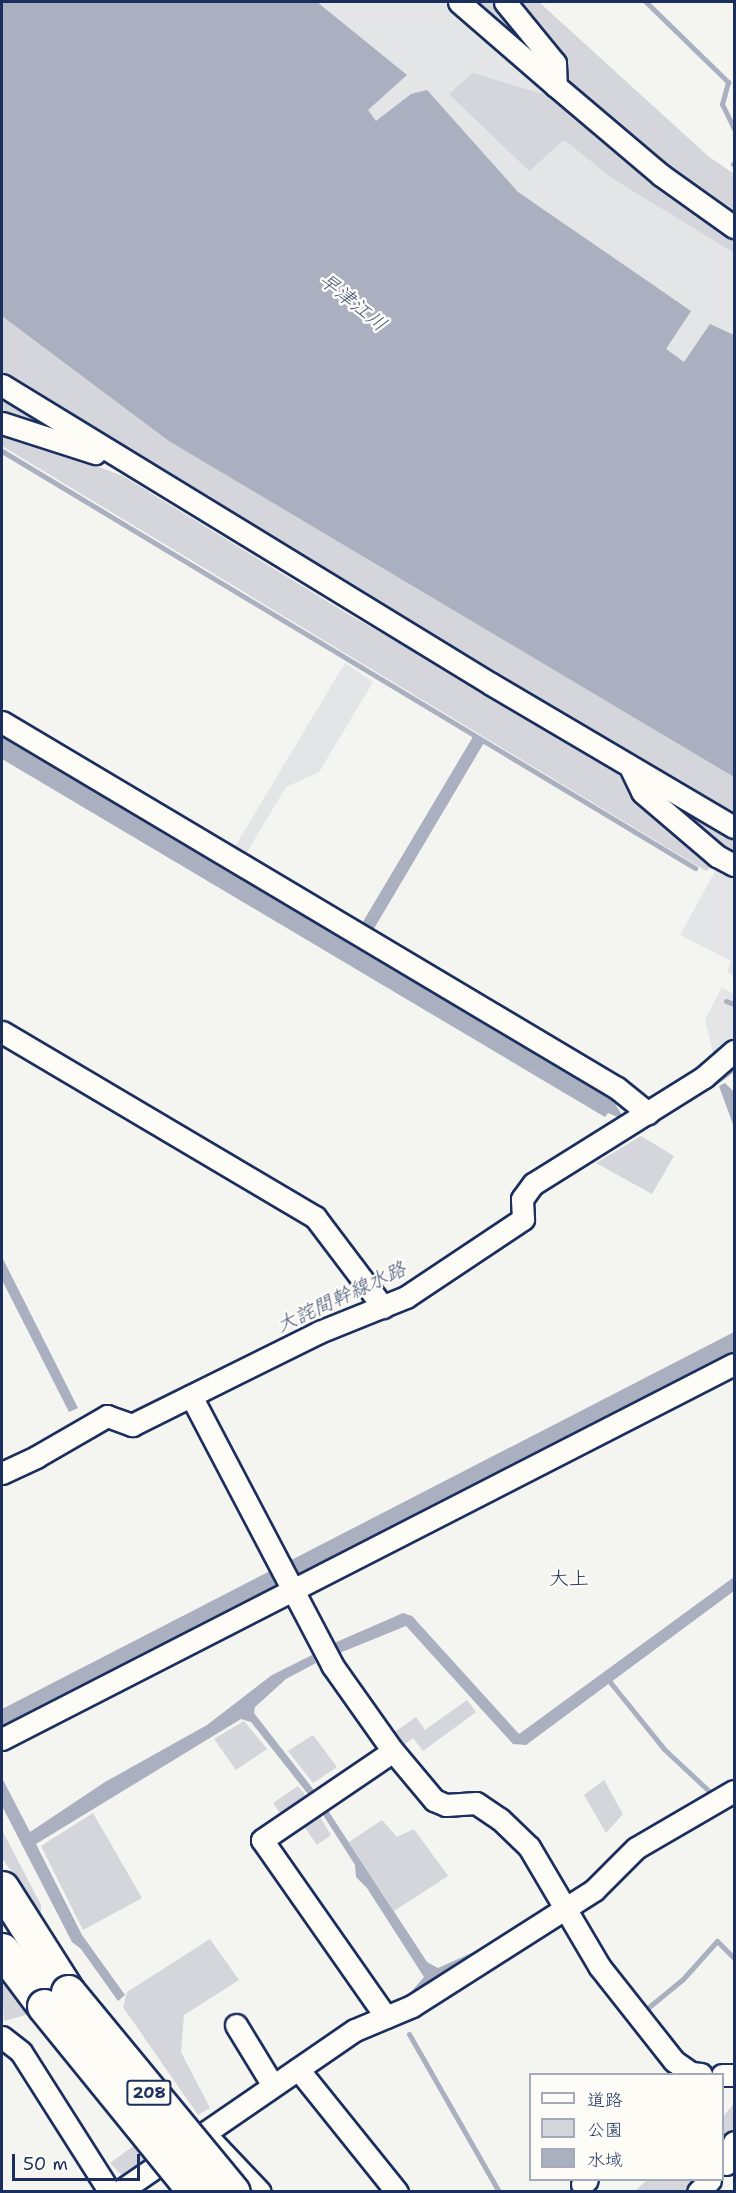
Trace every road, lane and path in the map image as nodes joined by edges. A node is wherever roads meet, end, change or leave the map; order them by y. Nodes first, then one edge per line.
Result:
1 (459, 2) edge
2 (506, 2) edge
3 (556, 86) junction
4 (735, 227) edge
5 (2, 385) edge
6 (2, 423) edge
7 (124, 462) junction
8 (2, 722) edge
9 (631, 769) junction
10 (735, 827) edge
11 (735, 866) edge
12 (2, 1032) edge
13 (730, 1067) edge
14 (648, 1113) junction
15 (379, 1300) junction
16 (735, 1364) edge
17 (191, 1396) junction
18 (2, 1473) edge
19 (292, 1592) junction
20 (2, 1739) edge
21 (393, 1751) junction
22 (735, 1791) edge
23 (2, 1888) edge
24 (2, 1906) edge
25 (565, 1906) junction
26 (2, 1950) edge
27 (2, 1957) edge
28 (56, 1999) junction
29 (386, 2017) junction
30 (236, 2025) dead end
31 (2, 2037) edge
32 (298, 2068) junction
33 (692, 2073) edge
34 (273, 2084) junction
35 (204, 2133) junction
36 (735, 2142) edge
37 (728, 2163) edge
38 (709, 2181) edge
39 (111, 2192) edge
40 (119, 2192) edge
41 (195, 2192) edge
42 (233, 2192) edge
43 (260, 2192) edge
44 (397, 2192) edge
45 (698, 2192) edge

1 - 3 street
2 - 3 street
3 - 4 street
5 - 7 street
6 - 7 street
7 - 9 street
8 - 14 street
9 - 10 street
9 - 11 street
12 - 15 street
13 - 14 street
14 - 15 street
15 - 17 street
16 - 19 street
17 - 18 street
17 - 19 street
19 - 20 street
19 - 21 street
21 - 25 street
21 - 29 street
22 - 25 street
23 - 28 highway
24 - 28 highway, 208
25 - 29 street
25 - 33 street
26 - 28 highway, 208
27 - 28 highway
28 - 41 highway, 208, bridge
28 - 42 highway, 208, bridge
29 - 32 street
30 - 34 street
31 - 39 street
32 - 34 street
32 - 44 street
34 - 35 street
35 - 40 street
35 - 43 street
36 - 37 street
38 - 45 street

